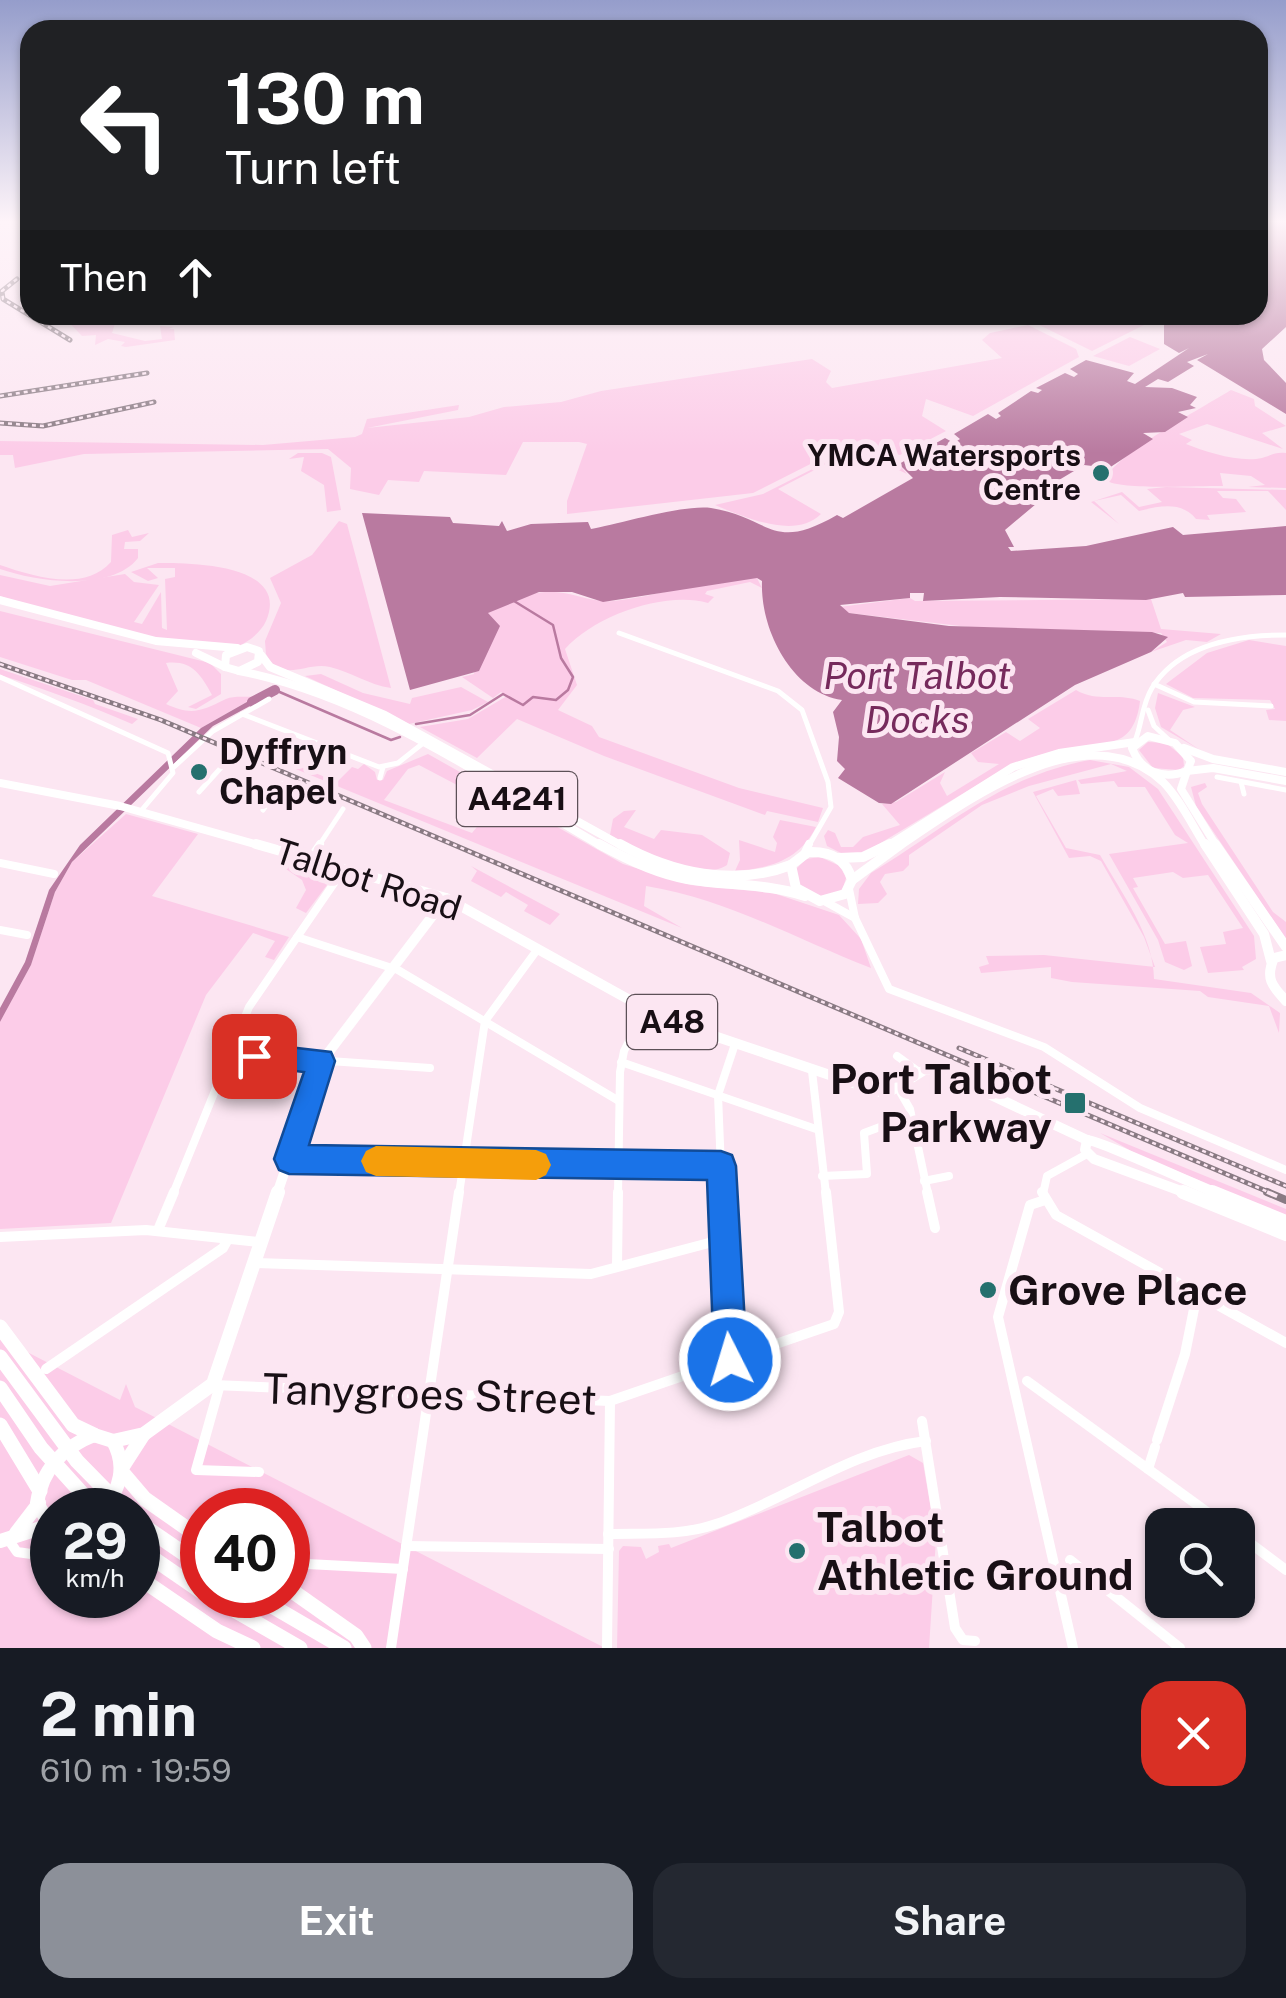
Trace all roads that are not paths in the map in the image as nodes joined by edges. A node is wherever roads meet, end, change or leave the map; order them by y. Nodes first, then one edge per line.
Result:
1 (0, 603) edge
2 (619, 633) dead end
3 (1286, 635) edge
4 (638, 640) joint
5 (236, 648) junction
6 (260, 655) junction
7 (225, 667) junction
8 (239, 671) junction
9 (0, 677) edge
10 (1154, 684) junction
11 (269, 698) dead end
12 (1147, 698) junction
13 (1270, 706) dead end
14 (242, 714) junction
15 (1172, 741) junction
16 (1135, 742) junction
17 (422, 744) junction
18 (1182, 747) junction
19 (358, 759) joint
20 (227, 761) dead end
21 (172, 763) junction
22 (384, 767) junction
23 (1150, 770) junction
24 (1187, 771) junction
25 (1286, 772) edge
26 (380, 778) dead end
27 (1217, 778) dead end
28 (1286, 780) edge
29 (1241, 782) junction
30 (0, 783) edge
31 (282, 784) dead end
32 (1286, 790) edge
33 (199, 792) dead end
34 (1244, 794) dead end
35 (130, 809) junction
36 (343, 809) dead end
37 (262, 810) dead end
38 (819, 835) junction
39 (804, 853) junction
40 (834, 855) junction
41 (310, 859) junction
42 (0, 863) edge
43 (791, 865) junction
44 (54, 874) dead end
45 (340, 876) dead end
46 (851, 885) junction
47 (805, 896) junction
48 (446, 898) junction
49 (824, 902) junction
50 (855, 918) junction
51 (0, 930) edge
52 (26, 935) dead end
53 (297, 936) junction
54 (1286, 947) edge
55 (538, 949) junction
56 (1286, 954) edge
57 (1271, 961) junction
58 (392, 968) junction
59 (1286, 1001) edge
60 (644, 1009) junction
61 (485, 1021) junction
62 (735, 1044) junction
63 (230, 1054) junction
64 (897, 1056) dead end
65 (322, 1061) junction
66 (622, 1062) junction
67 (430, 1068) dead end
68 (812, 1072) junction
69 (919, 1072) junction
70 (899, 1090) junction
71 (718, 1095) junction
72 (619, 1100) junction
73 (880, 1126) dead end
74 (816, 1128) junction
75 (1088, 1140) junction
76 (1106, 1146) junction
77 (1087, 1154) junction
78 (289, 1159) junction
79 (1104, 1160) junction
80 (464, 1164) junction
81 (619, 1166) junction
82 (721, 1166) junction
83 (1286, 1170) edge
84 (822, 1176) junction
85 (949, 1176) dead end
86 (924, 1180) junction
87 (1045, 1200) junction
88 (1286, 1222) edge
89 (935, 1228) dead end
90 (158, 1230) junction
91 (1286, 1234) edge
92 (0, 1237) edge
93 (228, 1239) junction
94 (724, 1239) junction
95 (262, 1242) junction
96 (255, 1264) junction
97 (617, 1266) junction
98 (448, 1270) junction
99 (1197, 1294) junction
100 (0, 1327) edge
101 (1286, 1343) edge
102 (0, 1357) edge
103 (730, 1360) junction
104 (46, 1370) dead end
105 (1027, 1381) dead end
106 (216, 1386) junction
107 (0, 1388) edge
108 (430, 1396) junction
109 (610, 1401) junction
110 (922, 1420) dead end
111 (0, 1425) edge
112 (144, 1434) junction
113 (94, 1435) junction
114 (113, 1441) junction
115 (926, 1441) junction
116 (1148, 1468) junction
117 (122, 1470) junction
118 (259, 1472) dead end
119 (34, 1488) edge
120 (43, 1488) edge
121 (80, 1488) edge
122 (103, 1488) edge
123 (112, 1488) edge
124 (1202, 1508) edge
125 (30, 1509) edge
126 (180, 1524) edge
127 (608, 1534) junction
128 (676, 1534) joint
129 (7, 1538) edge
130 (406, 1546) junction
131 (1255, 1547) edge
132 (609, 1549) junction
133 (30, 1554) edge
134 (1070, 1560) dead end
135 (310, 1564) edge
136 (403, 1569) junction
137 (1286, 1570) edge
138 (160, 1591) edge
139 (310, 1604) edge
140 (248, 1618) edge
141 (293, 1618) edge
142 (975, 1641) dead end
143 (253, 1648) edge
144 (300, 1648) edge
145 (344, 1648) edge
146 (364, 1648) edge
147 (391, 1648) edge
148 (607, 1648) edge
149 (1073, 1648) edge
150 (1180, 1648) edge

1 - 5 main road, A4241
1 - 7 main road, A4241
2 - 4 street
3 - 10 street
4 - 38 street
5 - 6 main road, A4241
5 - 7 main road
6 - 8 main road
6 - 43 main road, A4241
7 - 8 main road, A4241
8 - 17 main road, A4241
9 - 21 street
10 - 12 street
10 - 13 street
11 - 14 street
12 - 15 street
12 - 16 street
14 - 19 street
14 - 21 street
15 - 16 main road
15 - 18 main road
16 - 23 main road
16 - 40 main road
17 - 22 street
17 - 47 main road, A4241
18 - 24 main road
18 - 25 main road
19 - 22 street
20 - 33 street
21 - 35 street
22 - 26 street
23 - 24 main road
23 - 46 main road
23 - 57 main road
24 - 28 main road
24 - 54 main road
27 - 29 street
29 - 32 street
29 - 34 street
30 - 35 main road, A48
31 - 37 street
35 - 41 main road, Talbot Road / A48
36 - 41 street
38 - 39 street
38 - 40 street
39 - 40 main road
39 - 43 main road
40 - 46 main road
41 - 48 main road, Talbot Road / A48
42 - 44 street
43 - 47 main road
45 - 53 street
46 - 49 main road
46 - 50 street
47 - 49 main road, A4241
48 - 55 main road, Talbot Road / A48
48 - 58 main road
49 - 50 street
50 - 83 street
51 - 52 street
53 - 58 street
53 - 63 street
55 - 60 main road, Talbot Road / A48
55 - 61 street
56 - 57 main road
57 - 59 main road
58 - 61 street
58 - 65 main road
60 - 62 main road, Talbot Road / A48
60 - 66 street
61 - 72 street
61 - 80 street
62 - 68 main road, Talbot Road / A48
62 - 71 street
63 - 65 street
63 - 90 street
64 - 69 street
65 - 67 street
65 - 78 main road
66 - 71 street
66 - 72 street
68 - 70 main road, Talbot Road / A48
68 - 74 street
69 - 70 main road
69 - 75 main road
70 - 86 street
71 - 74 street
71 - 82 street
72 - 81 street
73 - 84 street
74 - 84 street
75 - 76 main road
75 - 77 main road
76 - 79 main road
76 - 88 main road
77 - 79 main road
77 - 87 street
78 - 80 street
78 - 95 main road
79 - 91 main road
80 - 81 street
80 - 98 street
81 - 82 street
81 - 97 street
82 - 94 street
84 - 103 street, Tanygroes Street
85 - 86 street
86 - 89 street
87 - 99 street
87 - 149 street
90 - 92 street
90 - 93 street
93 - 95 street
93 - 104 street
94 - 97 street
94 - 103 street
95 - 96 main road
96 - 98 street
96 - 106 main road
97 - 98 street
98 - 108 street
99 - 101 street
99 - 116 street
100 - 113 highway
102 - 122 highway
103 - 109 street, Tanygroes Street
105 - 116 street
106 - 108 street, Tanygroes Street
106 - 112 main road, Tanygroes Street
106 - 118 street
107 - 121 highway
108 - 109 street, Tanygroes Street
108 - 130 street
109 - 127 street
110 - 115 street
111 - 119 highway
112 - 114 main road, Tanygroes Street
112 - 117 main road, Tanygroes Street
113 - 114 main road
113 - 120 main road
114 - 117 main road
115 - 128 street
115 - 142 street
116 - 124 street
117 - 123 main road, Tanygroes Street
117 - 126 highway
125 - 129 main road
127 - 128 street
127 - 132 street
129 - 133 street
130 - 132 street
130 - 136 street
131 - 137 street
132 - 148 street
134 - 150 street
135 - 136 street
136 - 147 street
138 - 143 highway
139 - 146 highway
140 - 144 highway
141 - 145 highway

